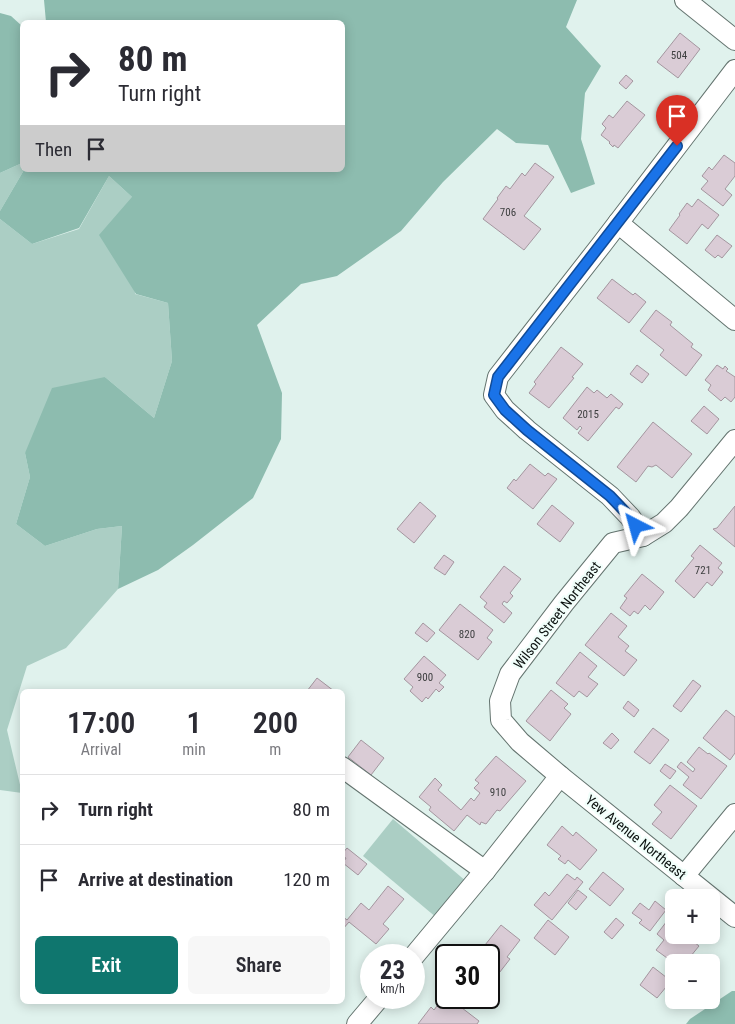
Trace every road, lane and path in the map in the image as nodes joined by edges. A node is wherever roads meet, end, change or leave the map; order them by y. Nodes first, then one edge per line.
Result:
1 (685, 0) edge
2 (735, 40) edge
3 (735, 70) edge
4 (618, 223) junction
5 (735, 320) edge
6 (735, 440) edge
7 (642, 536) junction
8 (345, 769) edge
9 (560, 776) junction
10 (735, 814) edge
11 (484, 871) junction
12 (684, 876) junction
13 (735, 916) edge
14 (424, 944) edge
15 (370, 1009) edge
16 (357, 1024) edge

1 - 2 street
3 - 4 street
4 - 5 street
4 - 7 street
6 - 7 street, Wilson Street Northeast
7 - 9 street, Wilson Street Northeast
8 - 11 street
9 - 11 street
9 - 12 street, Yew Avenue Northeast
10 - 12 street
11 - 14 street
12 - 13 street, Yew Avenue Northeast
15 - 16 street

